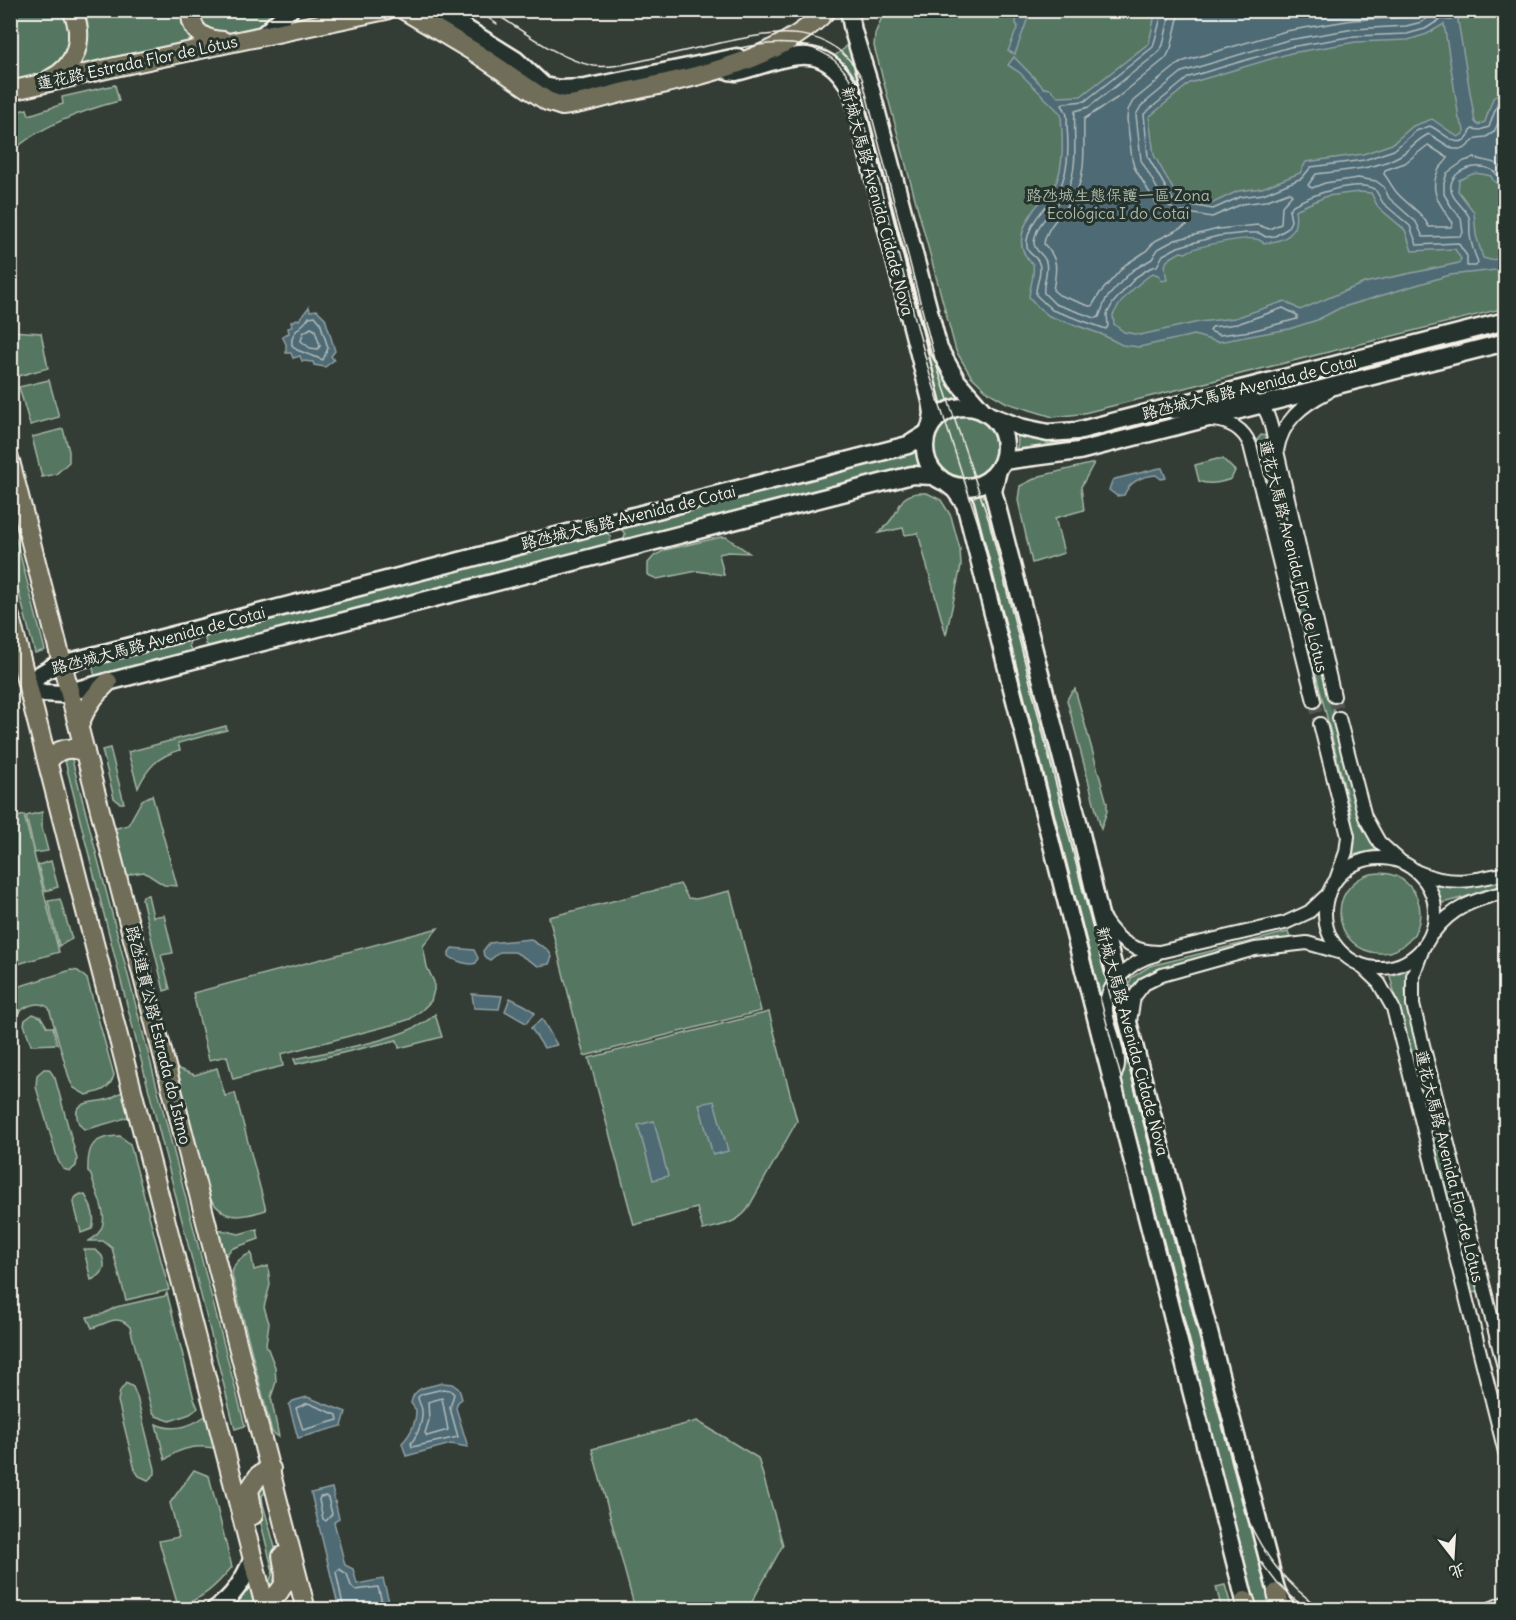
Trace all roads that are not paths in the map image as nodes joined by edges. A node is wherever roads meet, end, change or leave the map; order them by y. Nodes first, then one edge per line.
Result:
1 (72, 10) edge
2 (191, 10) edge
3 (290, 10) edge
4 (386, 10) edge
5 (404, 10) edge
6 (436, 10) edge
7 (827, 10) edge
8 (849, 10) edge
9 (861, 10) edge
10 (263, 35) junction
11 (234, 42) junction
12 (753, 58) junction
13 (862, 58) junction
14 (715, 71) junction
15 (44, 82) junction
16 (10, 91) edge
17 (1506, 321) edge
18 (1506, 342) edge
19 (1348, 382) junction
20 (1260, 405) junction
21 (987, 414) junction
22 (1145, 414) junction
23 (1197, 421) junction
24 (929, 429) junction
25 (1278, 458) junction
26 (10, 461) edge
27 (1001, 465) junction
28 (944, 482) junction
29 (606, 523) junction
30 (614, 552) junction
31 (10, 617) edge
32 (199, 628) junction
33 (206, 657) junction
34 (63, 664) junction
35 (108, 682) junction
36 (29, 688) junction
37 (70, 692) junction
38 (1334, 696) tunnel mouth
39 (1314, 701) tunnel mouth
40 (1339, 718) tunnel mouth
41 (1320, 724) tunnel mouth
42 (79, 726) junction
43 (85, 752) junction
44 (48, 762) junction
45 (1401, 862) junction
46 (1417, 871) junction
47 (1506, 873) edge
48 (1336, 880) junction
49 (1506, 892) edge
50 (1329, 894) junction
51 (1099, 911) junction
52 (1431, 935) junction
53 (1226, 938) junction
54 (1423, 948) junction
55 (1255, 949) junction
56 (1171, 951) junction
57 (1344, 953) junction
58 (1359, 964) junction
59 (1117, 980) junction
60 (1130, 1027) junction
61 (1113, 1083) junction
62 (1500, 1353) junction
63 (1506, 1375) edge
64 (1502, 1439) edge
65 (1506, 1456) edge
66 (271, 1469) junction
67 (280, 1507) junction
68 (253, 1558) junction
69 (1279, 1601) edge
70 (1506, 1602) edge
71 (1246, 1607) edge
72 (264, 1609) edge
73 (214, 1610) edge
74 (306, 1610) edge
75 (1287, 1610) edge
76 (1486, 1610) edge

1 - 15 main road
2 - 11 main road
3 - 10 main road, 蓮花路 Estrada Flor de Lótus
4 - 10 main road, 蓮花路 Estrada Flor de Lótus
5 - 14 main road
6 - 12 main road
7 - 12 main road
8 - 13 main road, 新城大馬路 Avenida Cidade Nova
9 - 13 main road
10 - 11 main road, 蓮花路 Estrada Flor de Lótus
11 - 15 main road, 蓮花路 Estrada Flor de Lótus
12 - 14 main road
13 - 21 main road, 新城大馬路 Avenida Cidade Nova
14 - 24 main road, 新城大馬路 Avenida Cidade Nova
15 - 16 main road, 蓮花路 Estrada Flor de Lótus
17 - 22 main road, 路氹城大馬路 Avenida de Cotai
18 - 19 main road, 路氹城大馬路 Avenida de Cotai
19 - 20 main road, 路氹城大馬路 Avenida de Cotai
19 - 25 street, 蓮花大馬路 Avenida Flor de Lótus
20 - 22 street
20 - 23 main road, 路氹城大馬路 Avenida de Cotai
20 - 25 street
21 - 22 main road, 路氹城大馬路 Avenida de Cotai
21 - 24 main road
21 - 27 main road
23 - 27 main road, 路氹城大馬路 Avenida de Cotai
23 - 39 street, 蓮花大馬路 Avenida Flor de Lótus
24 - 28 main road
24 - 29 main road, 路氹城大馬路 Avenida de Cotai
25 - 38 street, 蓮花大馬路 Avenida Flor de Lótus
26 - 34 main road, 路氹連貫公路 Estrada do Istmo
27 - 28 main road
27 - 51 main road, 新城大馬路 Avenida Cidade Nova
28 - 30 main road, 路氹城大馬路 Avenida de Cotai
28 - 61 main road, 新城大馬路 Avenida Cidade Nova
29 - 30 main road
29 - 32 main road, 路氹城大馬路 Avenida de Cotai
30 - 33 main road, 路氹城大馬路 Avenida de Cotai
31 - 36 main road
32 - 33 main road
32 - 34 main road, 路氹城大馬路 Avenida de Cotai
33 - 35 main road, 路氹城大馬路 Avenida de Cotai
34 - 36 main road, 路氹城大馬路 Avenida de Cotai
34 - 37 main road, 路氹連貫公路 Estrada do Istmo
35 - 37 main road, 路氹城大馬路 Avenida de Cotai
35 - 42 main road
36 - 37 main road, 路氹城大馬路 Avenida de Cotai
36 - 44 main road
37 - 42 main road, 路氹連貫公路 Estrada do Istmo
40 - 45 street
41 - 48 street
42 - 43 main road, 路氹連貫公路 Estrada do Istmo
43 - 44 main road
43 - 66 main road, 路氹連貫公路 Estrada do Istmo
44 - 68 main road
45 - 46 street
45 - 48 street
46 - 47 street
46 - 52 street
48 - 50 street
49 - 52 street
50 - 53 street
50 - 57 street
51 - 56 street
51 - 59 main road, 新城大馬路 Avenida Cidade Nova
52 - 54 street
53 - 55 street
53 - 56 street
54 - 58 street
54 - 62 street, 蓮花大馬路 Avenida Flor de Lótus
55 - 57 street
55 - 60 street
56 - 59 street
57 - 58 street
58 - 64 street, 蓮花大馬路 Avenida Flor de Lótus
59 - 60 main road, 新城大馬路 Avenida Cidade Nova
59 - 61 street
60 - 69 main road, 新城大馬路 Avenida Cidade Nova
61 - 71 main road, 新城大馬路 Avenida Cidade Nova
62 - 63 street, 蓮花大馬路 Avenida Flor de Lótus
62 - 64 street
64 - 65 street, 蓮花大馬路 Avenida Flor de Lótus
66 - 67 main road, 路氹連貫公路 Estrada do Istmo
66 - 68 main road
67 - 72 main road
67 - 74 main road, 路氹連貫公路 Estrada do Istmo
68 - 72 main road
68 - 73 main road
69 - 75 main road, 新城大馬路 Avenida Cidade Nova
70 - 76 street

